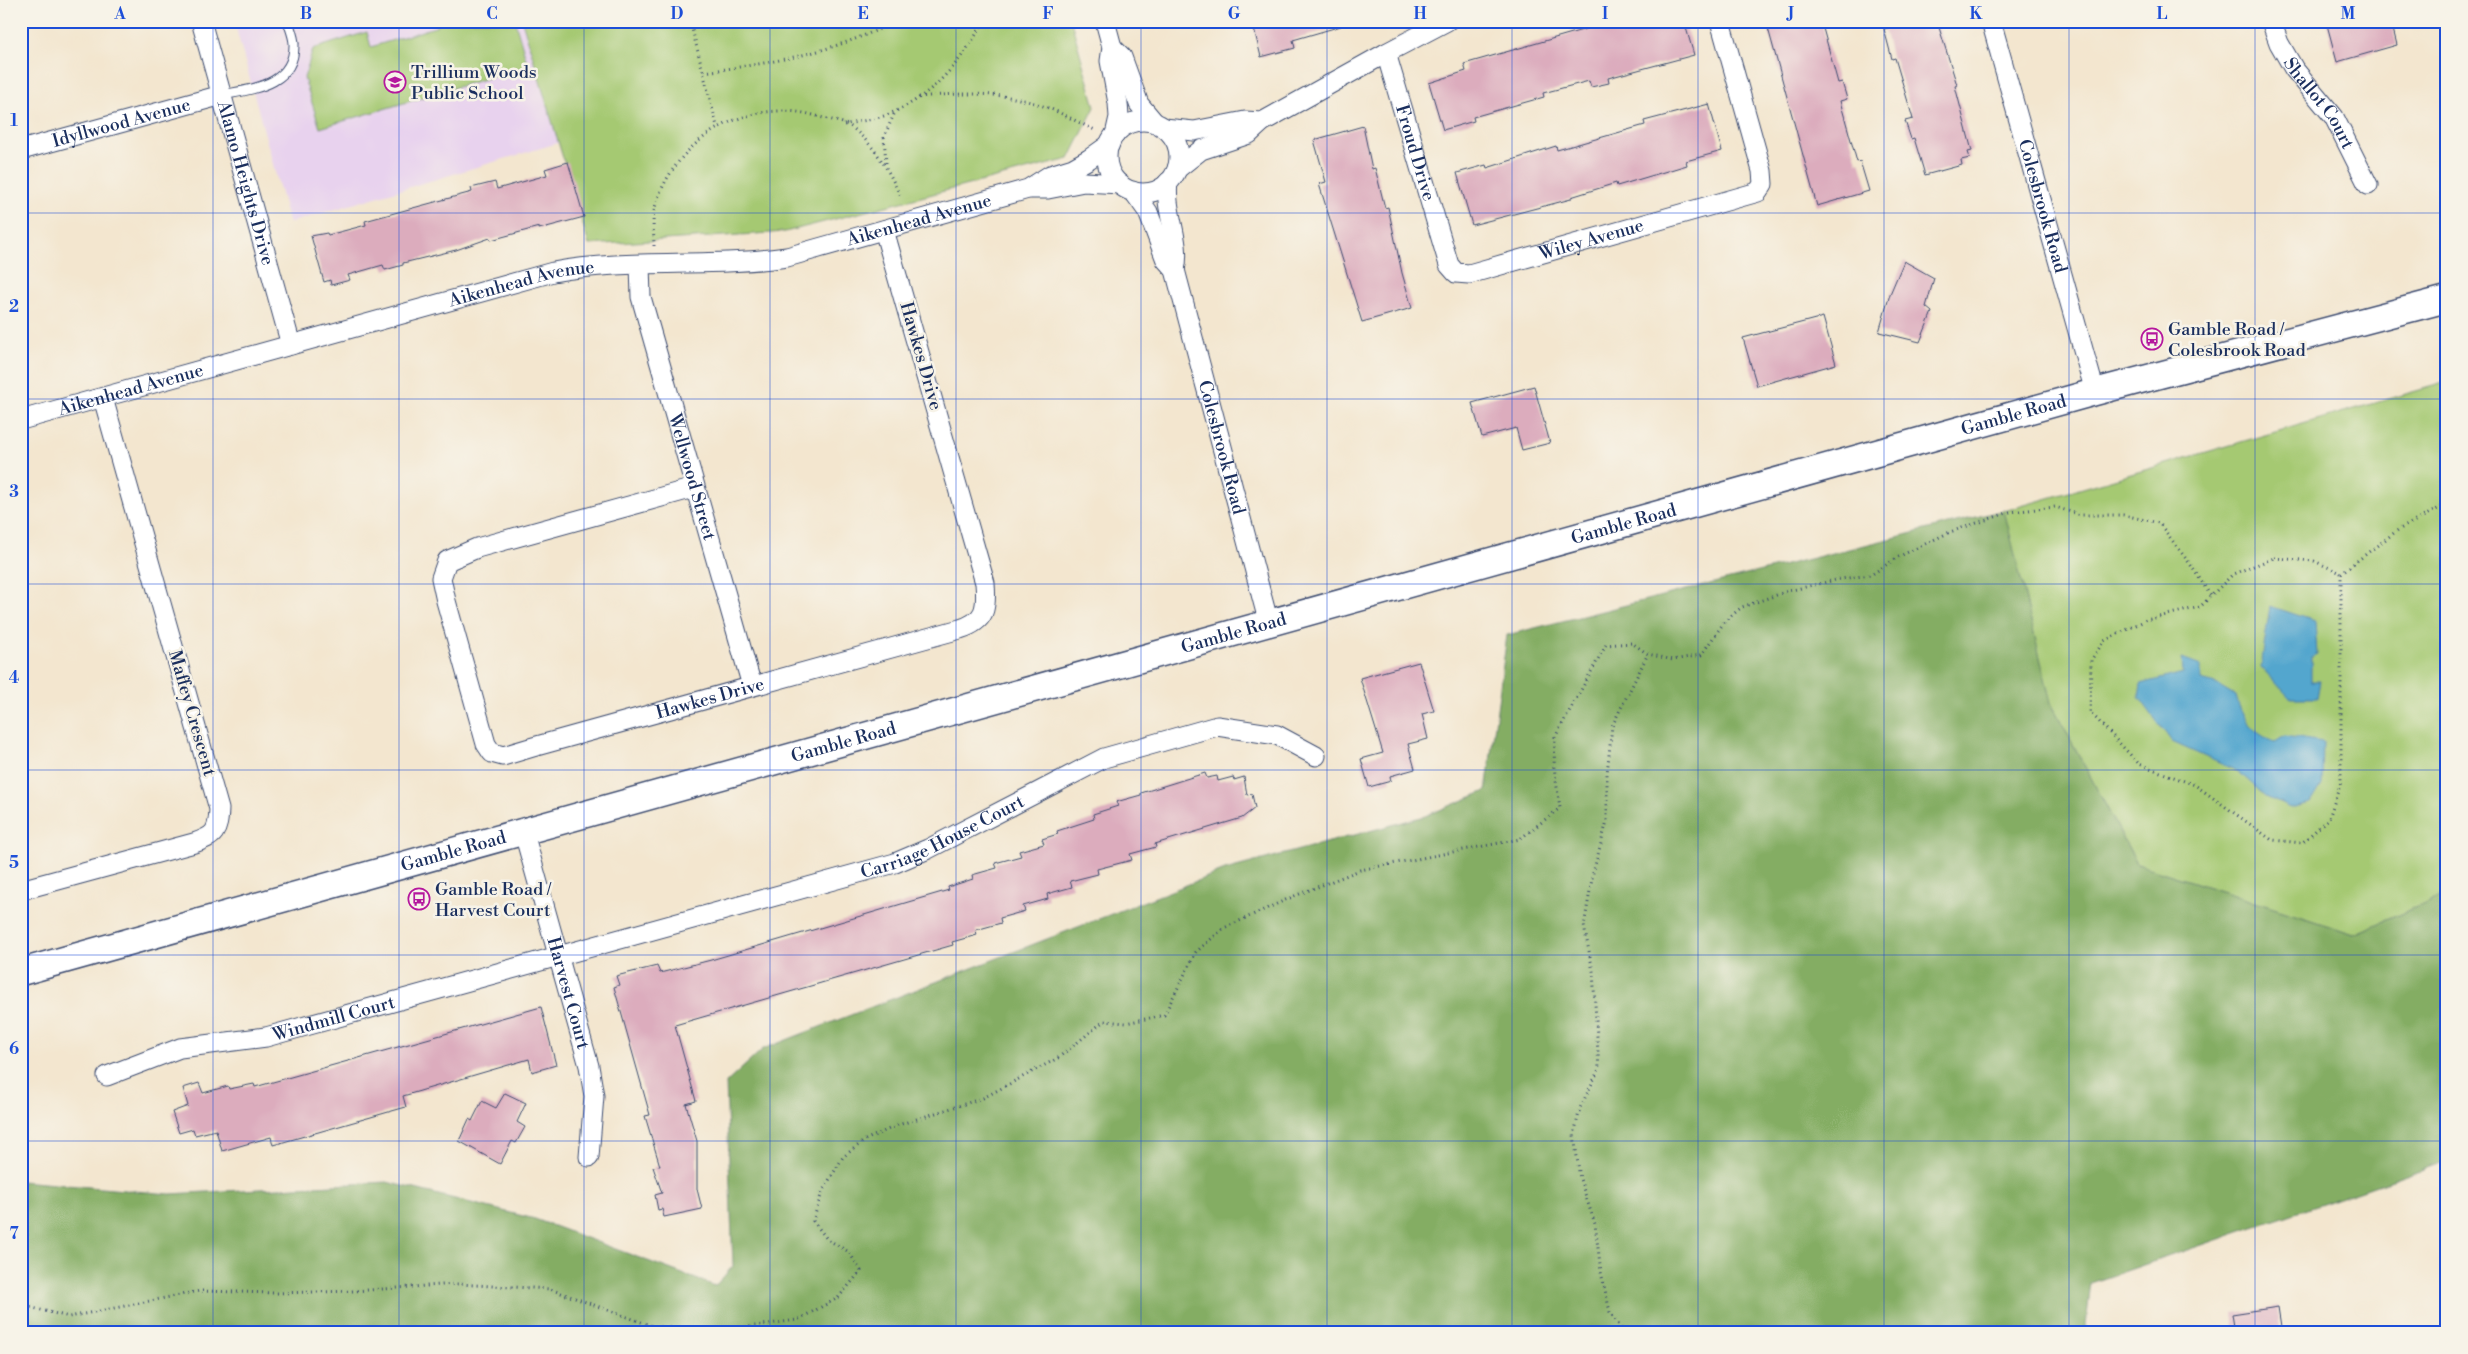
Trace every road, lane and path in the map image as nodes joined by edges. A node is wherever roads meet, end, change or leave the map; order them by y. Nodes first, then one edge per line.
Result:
1 (201, 21) edge
2 (288, 21) edge
3 (690, 21) edge
4 (896, 21) edge
5 (984, 21) edge
6 (1105, 21) edge
7 (1447, 21) edge
8 (1720, 21) edge
9 (1991, 21) edge
10 (2271, 21) edge
11 (1112, 47) junction
12 (1386, 53) junction
13 (704, 72) junction
14 (222, 95) junction
15 (920, 97) junction
16 (896, 110) junction
17 (1262, 122) junction
18 (844, 124) junction
19 (717, 126) junction
20 (1159, 126) junction
21 (1107, 137) junction
22 (21, 150) edge
23 (886, 164) junction
24 (1173, 176) junction
25 (2368, 185) dead end
26 (1127, 188) junction
27 (1028, 189) junction
28 (901, 198) dead end
29 (884, 230) junction
30 (654, 249) dead end
31 (1444, 252) joint
32 (640, 265) junction
33 (1175, 270) junction
34 (2447, 299) edge
35 (291, 345) junction
36 (2095, 392) junction
37 (103, 398) junction
38 (21, 420) edge
39 (694, 488) junction
40 (2447, 504) edge
41 (2341, 573) junction
42 (2211, 596) junction
43 (1269, 624) junction
44 (1648, 654) junction
45 (752, 686) junction
46 (1316, 756) dead end
47 (524, 833) junction
48 (21, 890) edge
49 (559, 955) junction
50 (21, 972) edge
51 (107, 1076) dead end
52 (589, 1157) dead end
53 (21, 1305) edge
54 (1624, 1333) edge

1 - 14 street, Alamo Heights Drive
2 - 14 lane
3 - 13 path
4 - 13 path
5 - 15 path
6 - 11 street
7 - 12 street
8 - 31 street, Wiley Avenue
9 - 36 street, Colesbrook Road
10 - 25 street, Shallot Court
11 - 20 street
11 - 21 street
12 - 17 street
12 - 31 street, Froud Drive
13 - 19 path
14 - 22 street, Idyllwood Avenue
14 - 35 street, Alamo Heights Drive
15 - 16 path
15 - 21 path
16 - 18 path
16 - 23 path
17 - 20 street
17 - 24 street
18 - 19 path
18 - 23 path
19 - 30 path
20 - 21 street
20 - 24 street
21 - 26 street
21 - 27 street, Aikenhead Avenue
23 - 28 path
24 - 26 street
24 - 33 street, Colesbrook Road
26 - 27 street, Aikenhead Avenue
26 - 33 street, Colesbrook Road
27 - 29 street, Aikenhead Avenue
29 - 32 street, Aikenhead Avenue
29 - 45 street, Hawkes Drive
32 - 35 street, Aikenhead Avenue
32 - 39 street, Wellwood Street
33 - 43 street, Colesbrook Road
34 - 36 main road, Gamble Road
35 - 37 street, Aikenhead Avenue
36 - 43 main road, Gamble Road
37 - 38 street, Aikenhead Avenue
37 - 48 street, Maffey Crescent
39 - 45 street, Wellwood Street
39 - 45 street, Hawkes Drive
40 - 41 path
41 - 42 path
41 - 42 path
42 - 44 path
43 - 47 main road, Gamble Road
44 - 53 path
44 - 54 path
46 - 49 street, Carriage House Court
47 - 49 street, Harvest Court
47 - 50 main road, Gamble Road
49 - 51 street, Windmill Court
49 - 52 street, Harvest Court

